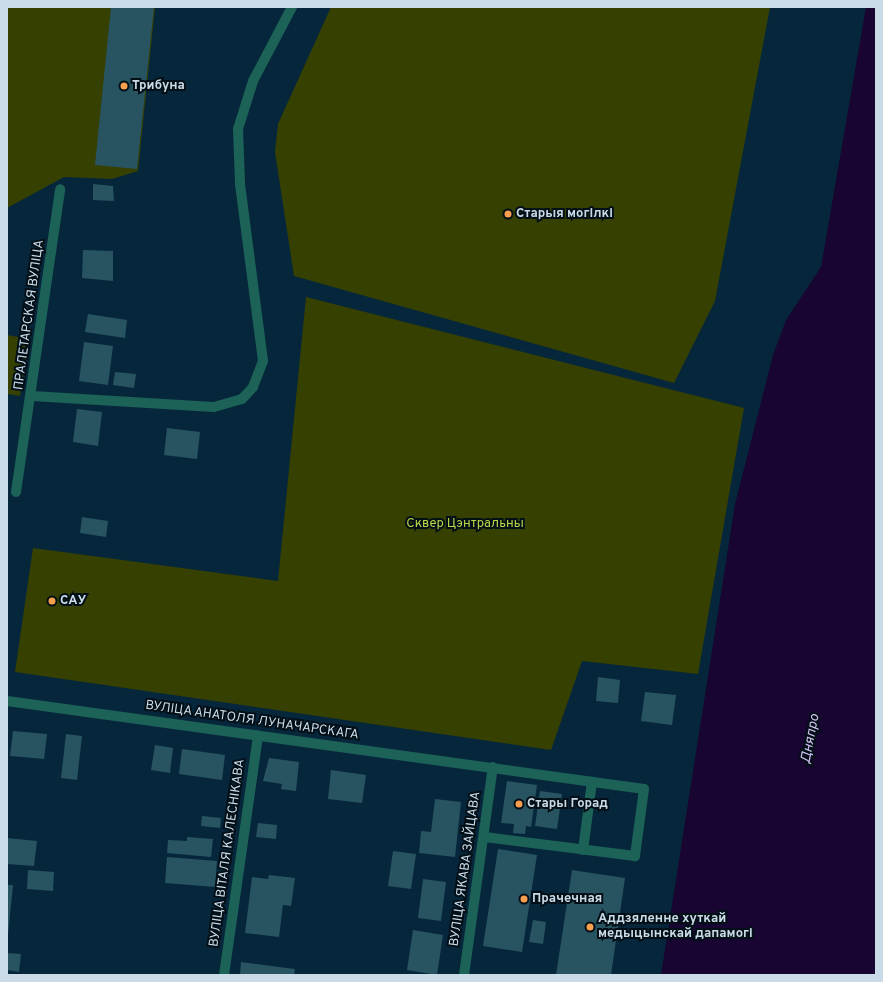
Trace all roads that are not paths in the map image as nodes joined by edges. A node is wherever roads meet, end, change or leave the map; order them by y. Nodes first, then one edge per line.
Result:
1 (292, 7) edge
2 (60, 190) dead end
3 (32, 396) junction
4 (16, 492) dead end
5 (7, 701) edge
6 (258, 735) junction
7 (493, 767) junction
8 (592, 782) junction
9 (485, 837) junction
10 (584, 850) junction
11 (224, 975) edge
12 (464, 975) edge

1 - 3 street
2 - 3 street, ПРАЛЕТАРСКАЯ ВУЛІЦА
3 - 4 street, ПРАЛЕТАРСКАЯ ВУЛІЦА
5 - 6 street, ВУЛІЦА АНАТОЛЯ ЛУНАЧАРСКАГА
6 - 7 street, ВУЛІЦА АНАТОЛЯ ЛУНАЧАРСКАГА
6 - 11 street, ВУЛІЦА ВІТАЛЯ КАЛЕСНІКАВА
7 - 8 street, ВУЛІЦА АНАТОЛЯ ЛУНАЧАРСКАГА
7 - 9 street, ВУЛІЦА ЯКАВА ЗАЙЦАВА
8 - 10 street
8 - 10 street, ВУЛІЦА АНАТОЛЯ ЛУНАЧАРСКАГА
9 - 10 street
9 - 12 street, ВУЛІЦА ЯКАВА ЗАЙЦАВА

